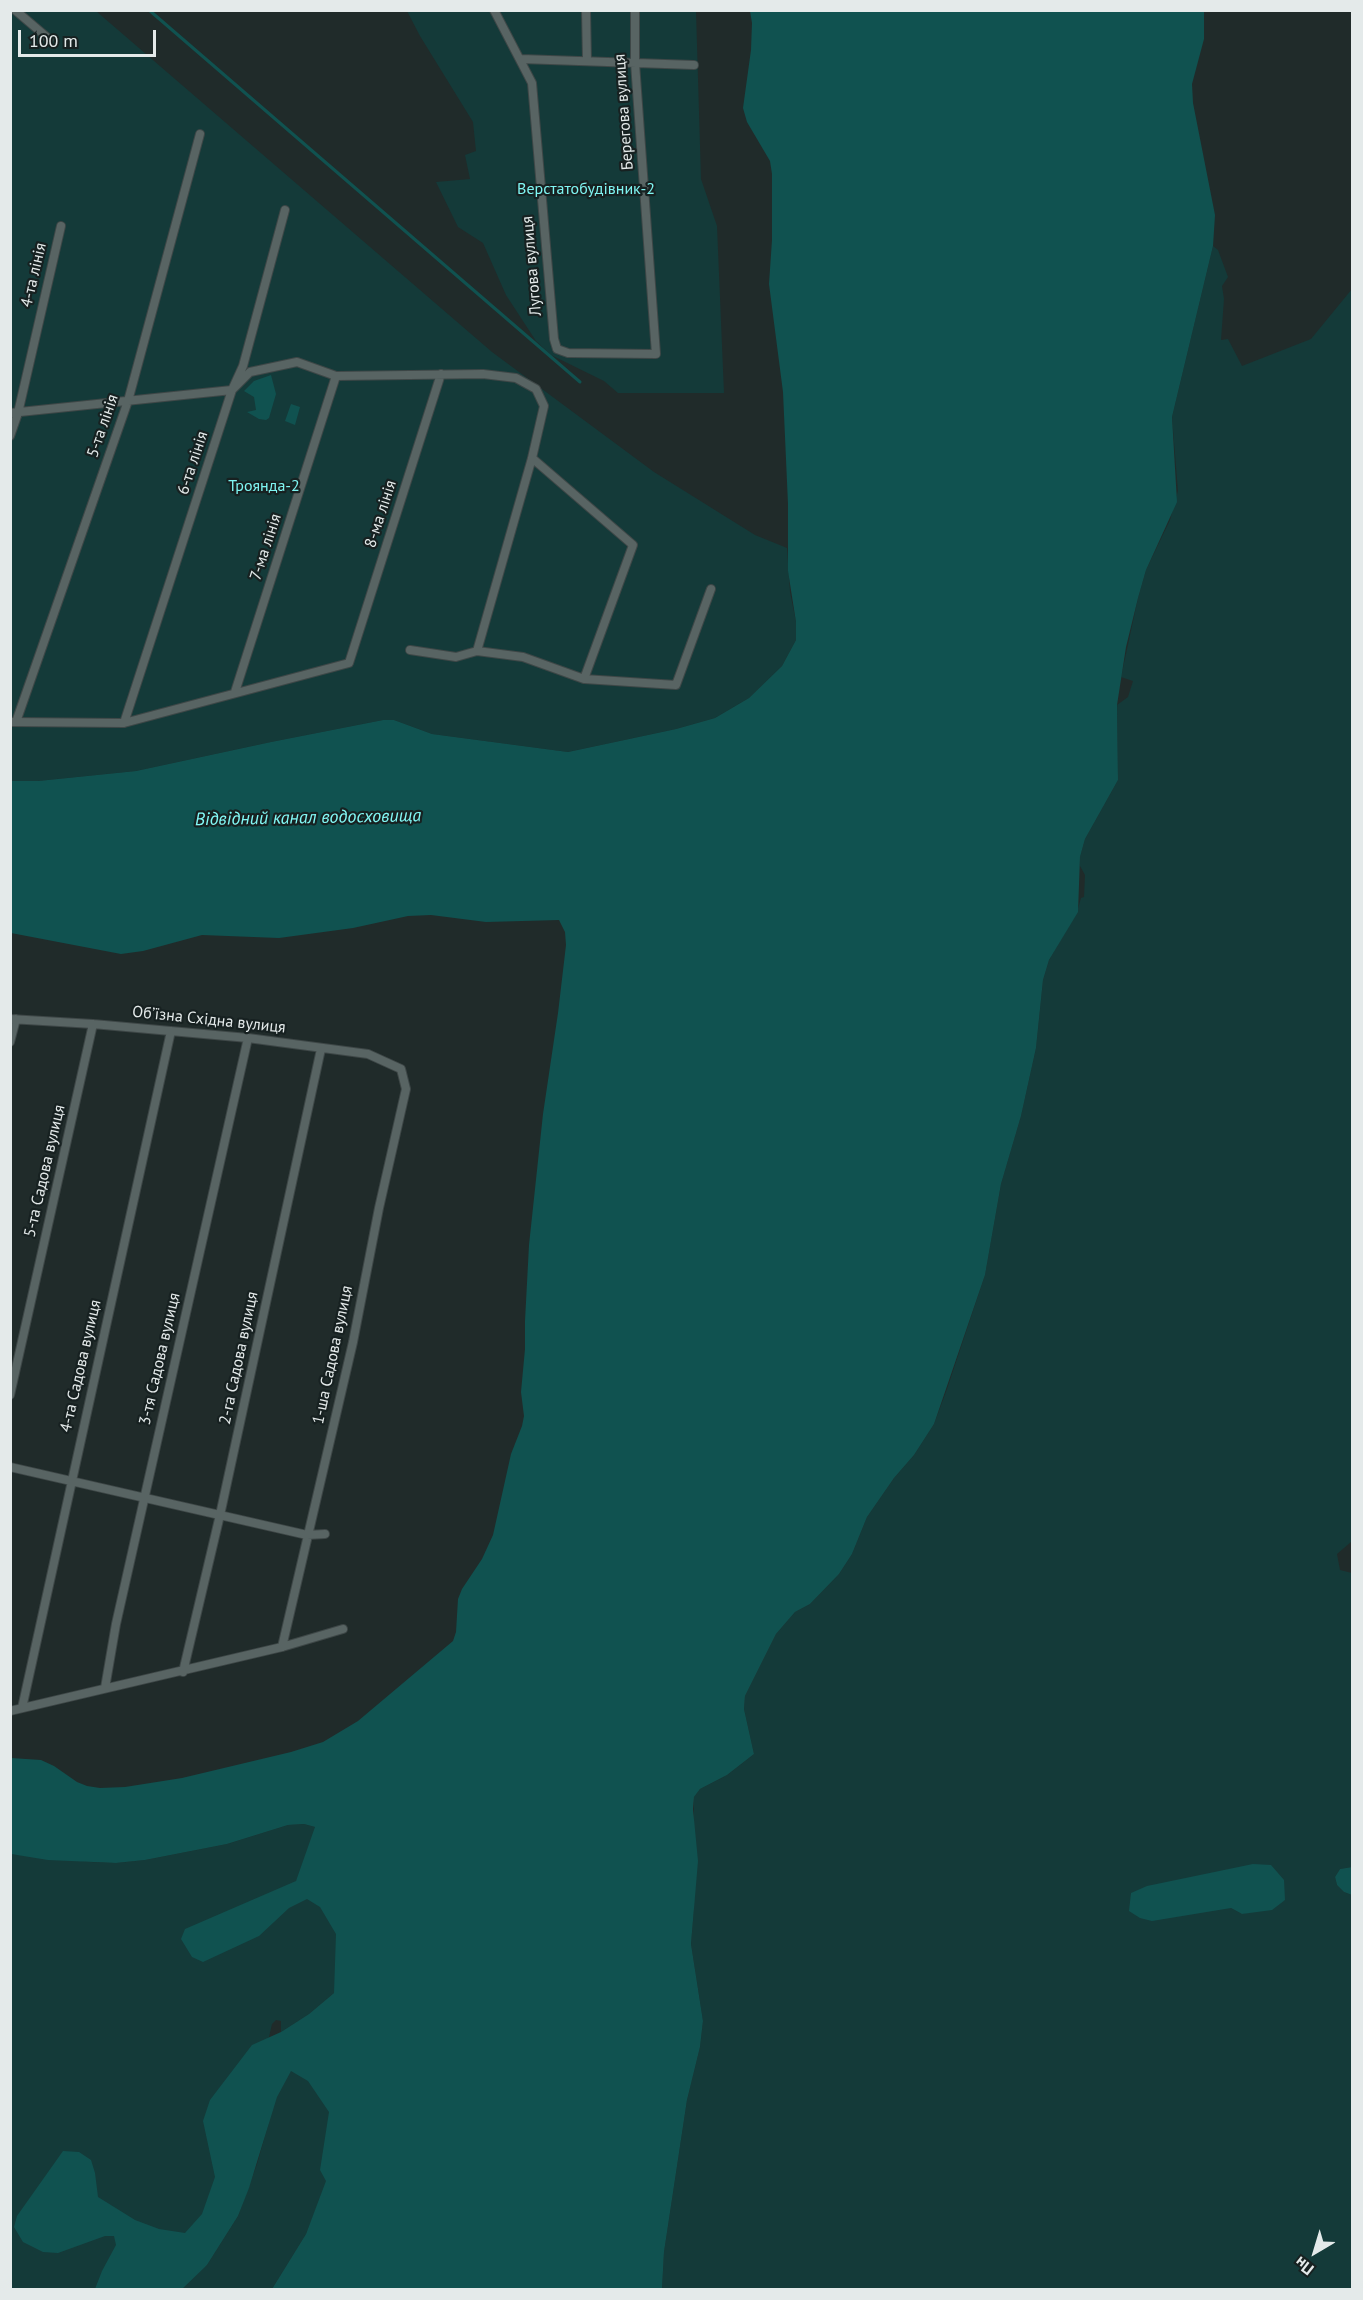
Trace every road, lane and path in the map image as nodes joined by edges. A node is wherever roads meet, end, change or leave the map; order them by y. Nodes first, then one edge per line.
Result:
1 (15, 10) edge
2 (494, 10) edge
3 (586, 10) edge
4 (635, 10) edge
5 (50, 39) dead end
6 (521, 59) junction
7 (587, 61) junction
8 (635, 63) junction
9 (694, 65) dead end
10 (200, 134) dead end
11 (285, 210) dead end
12 (61, 226) dead end
13 (656, 354) joint
14 (441, 374) junction
15 (336, 376) junction
16 (232, 390) junction
17 (128, 401) junction
18 (14, 413) edge
19 (10, 435) edge
20 (532, 458) junction
21 (711, 589) dead end
22 (410, 650) dead end
23 (477, 651) junction
24 (584, 679) junction
25 (236, 692) junction
26 (13, 722) edge
27 (124, 723) junction
28 (13, 1019) edge
29 (93, 1024) junction
30 (171, 1031) junction
31 (248, 1038) junction
32 (10, 1042) edge
33 (321, 1049) junction
34 (401, 1069) joint
35 (10, 1395) edge
36 (10, 1467) edge
37 (70, 1480) junction
38 (143, 1498) junction
39 (220, 1515) junction
40 (325, 1534) dead end
41 (307, 1535) junction
42 (343, 1629) dead end
43 (282, 1647) junction
44 (183, 1672) junction
45 (105, 1688) junction
46 (22, 1708) junction
47 (10, 1711) edge

1 - 5 street
2 - 6 street, Лугова вулиця
3 - 7 street
4 - 8 street, Берегова вулиця
6 - 7 street
6 - 13 street, Лугова вулиця
7 - 8 street
8 - 9 street
8 - 13 street, Берегова вулиця
10 - 17 street, 5-та лінія
11 - 16 street, 6-та лінія
12 - 18 street, 4-та лінія
14 - 15 street
14 - 20 street
14 - 25 street, 8-ма лінія
15 - 16 street
15 - 25 street, 7-ма лінія
16 - 17 street
16 - 27 street, 6-та лінія
17 - 18 street
17 - 26 street, 5-та лінія
18 - 19 street, 4-та лінія
20 - 23 street
20 - 24 street
21 - 24 street
22 - 23 street
23 - 24 street
25 - 27 street
26 - 27 street
28 - 29 street, Обʼїзна Східна вулиця
28 - 32 street
29 - 30 street, Обʼїзна Східна вулиця
29 - 35 street, 5-та Садова вулиця
30 - 31 street, Обʼїзна Східна вулиця
30 - 37 street, 4-та Садова вулиця
31 - 33 street, Обʼїзна Східна вулиця
31 - 38 street, 3-тя Садова вулиця
33 - 34 street, Обʼїзна Східна вулиця
33 - 39 street, 2-га Садова вулиця
34 - 41 street, 1-ша Садова вулиця
36 - 37 street
37 - 38 street
37 - 46 street, 4-та Садова вулиця
38 - 39 street
38 - 45 street, 3-тя Садова вулиця
39 - 41 street
39 - 44 street, 2-га Садова вулиця
40 - 41 street
41 - 43 street, 1-ша Садова вулиця
42 - 43 street
43 - 44 street
44 - 45 street
45 - 46 street
46 - 47 street

